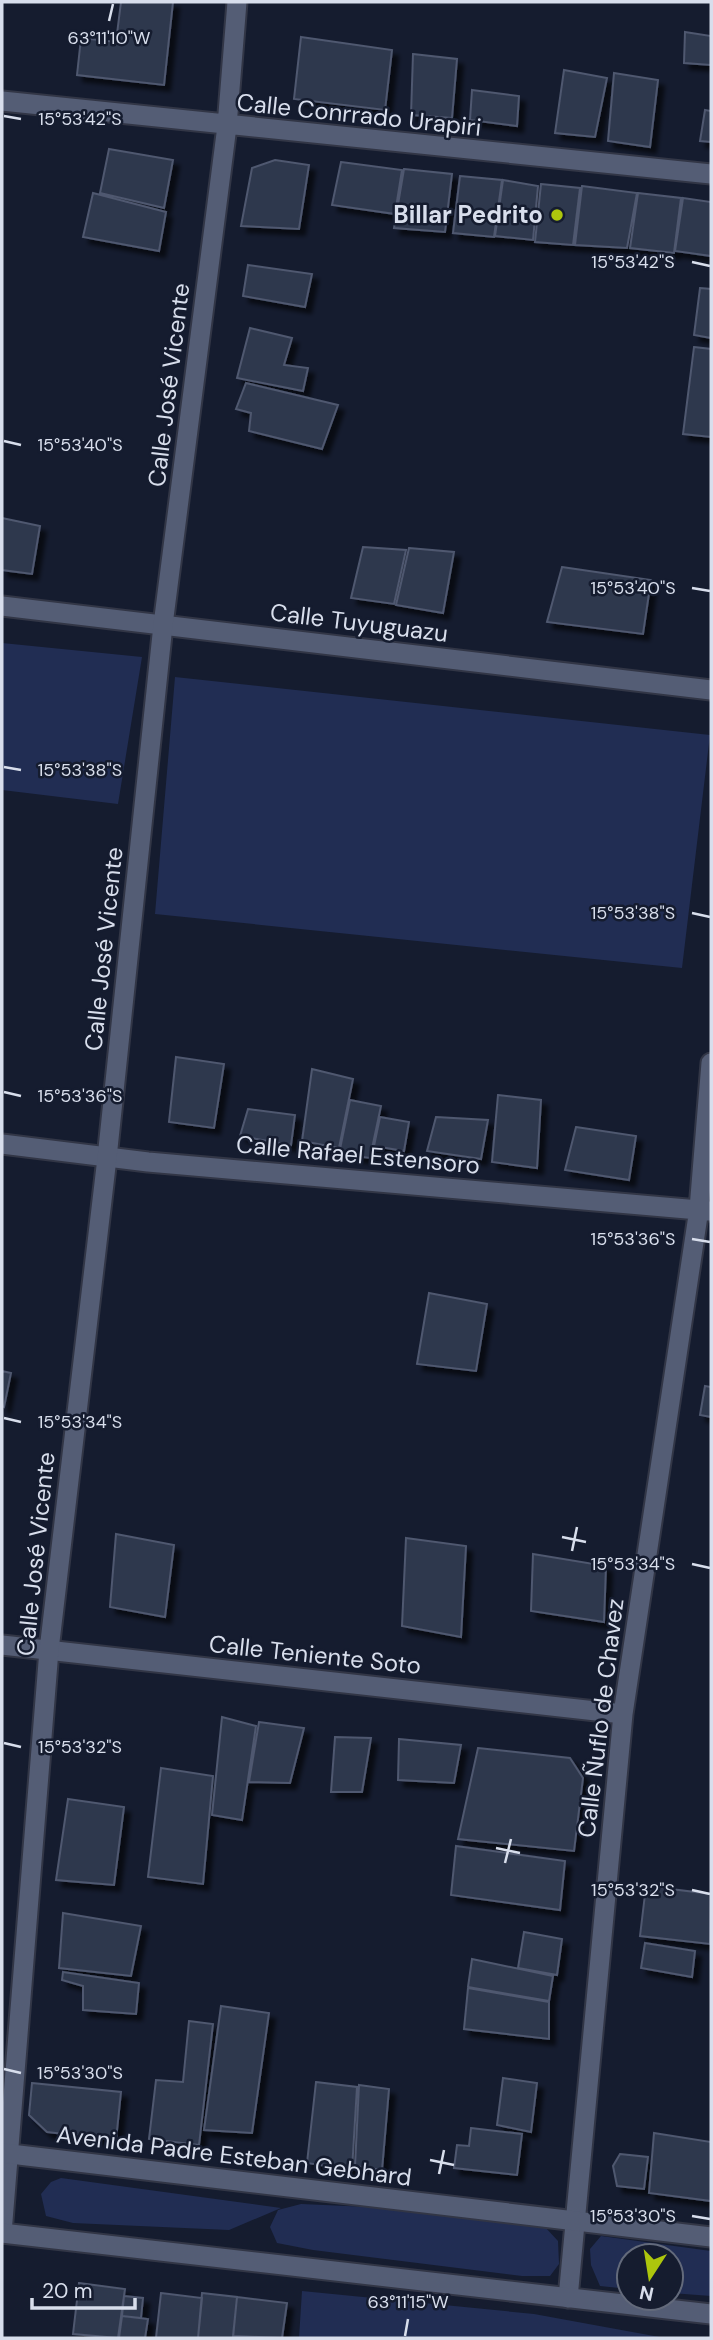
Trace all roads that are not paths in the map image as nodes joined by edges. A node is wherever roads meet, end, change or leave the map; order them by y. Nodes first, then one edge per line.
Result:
1 (237, 2) edge
2 (2, 101) edge
3 (227, 126) junction
4 (711, 174) edge
5 (2, 606) edge
6 (163, 625) junction
7 (711, 690) edge
8 (711, 1063) edge
9 (2, 1144) edge
10 (107, 1158) junction
11 (705, 1210) edge
12 (2, 1645) edge
13 (49, 1650) junction
14 (623, 1714) junction
15 (5, 2153) edge
16 (575, 2221) junction
17 (2, 2233) edge
18 (711, 2237) edge
19 (568, 2298) junction
20 (711, 2314) edge

1 - 3 street, Calle José Vicente
2 - 3 street, Calle Conrrado Urapiri
3 - 4 street, Calle Conrrado Urapiri
3 - 6 street, Calle José Vicente
5 - 6 street, Calle Tuyuguazu
6 - 7 street, Calle Tuyuguazu
6 - 10 street, Calle José Vicente
8 - 11 street, Calle Ñuflo de Chavez
9 - 10 street, Calle Rafael Estensoro
10 - 11 street, Calle Rafael Estensoro
10 - 13 street, Calle José Vicente
11 - 14 street, Calle Ñuflo de Chavez
12 - 13 street, Calle Teniente Soto
13 - 14 street, Calle Teniente Soto
13 - 15 street, Calle José Vicente
14 - 16 street, Calle Ñuflo de Chavez
15 - 16 street, Avenida Padre Esteban Gebhard
15 - 17 street, Calle José Vicente
16 - 18 street, Avenida Padre Esteban Gebhard
16 - 19 street, Calle Ñuflo de Chavez
17 - 19 street
19 - 20 street

